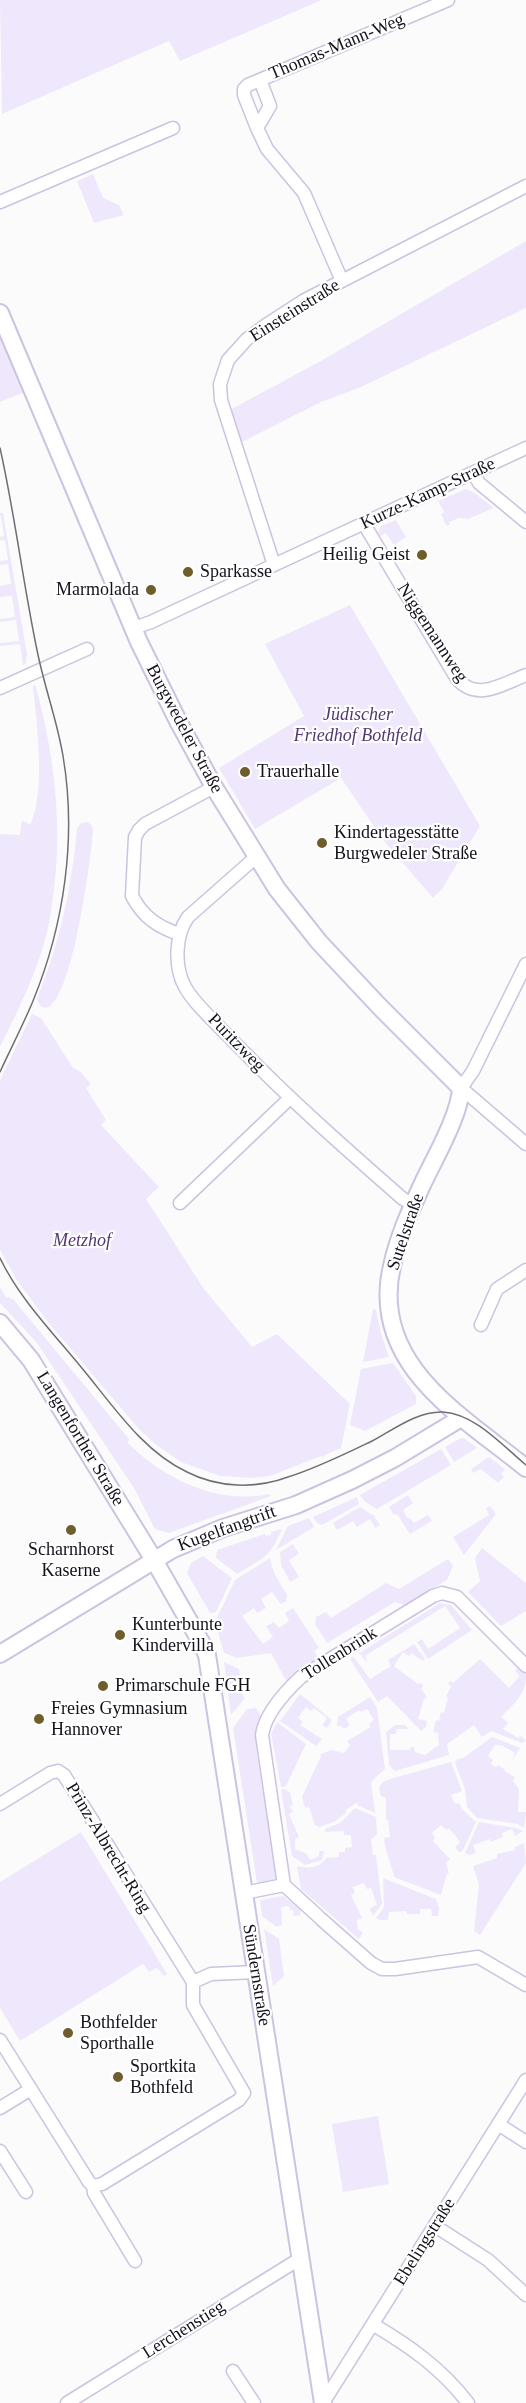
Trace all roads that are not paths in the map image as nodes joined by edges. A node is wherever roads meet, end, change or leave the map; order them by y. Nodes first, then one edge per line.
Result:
1 (448, 0) edge
2 (260, 80) junction
3 (173, 128) dead end
4 (257, 128) junction
5 (526, 186) edge
6 (0, 202) edge
7 (342, 281) junction
8 (0, 313) edge
9 (526, 448) edge
10 (473, 473) junction
11 (526, 522) edge
12 (364, 524) junction
13 (274, 565) junction
14 (134, 628) junction
15 (87, 649) dead end
16 (526, 675) edge
17 (0, 688) edge
18 (214, 787) junction
19 (256, 857) junction
20 (179, 934) junction
21 (526, 964) edge
22 (522, 982) edge
23 (461, 1088) junction
24 (290, 1098) junction
25 (526, 1144) edge
26 (180, 1203) dead end
27 (413, 1204) junction
28 (526, 1270) edge
29 (0, 1323) edge
30 (481, 1325) dead end
31 (461, 1418) junction
32 (526, 1468) edge
33 (154, 1560) junction
34 (0, 1654) edge
35 (526, 1666) edge
36 (0, 1804) edge
37 (284, 1885) junction
38 (244, 1893) junction
39 (256, 1972) junction
40 (193, 1982) junction
41 (526, 1985) edge
42 (0, 2040) edge
43 (526, 2080) edge
44 (30, 2089) junction
45 (0, 2108) edge
46 (498, 2124) junction
47 (526, 2142) edge
48 (0, 2151) edge
49 (93, 2186) junction
50 (26, 2192) dead end
51 (435, 2226) junction
52 (301, 2258) junction
53 (135, 2261) dead end
54 (526, 2295) edge
55 (374, 2325) junction
56 (233, 2371) dead end
57 (67, 2403) edge
58 (254, 2403) edge
59 (323, 2403) edge
60 (468, 2403) edge

1 - 2 street, Thomas-Mann-Weg
2 - 4 street, Thomas-Mann-Weg
2 - 4 street, Thomas-Mann-Weg
3 - 6 street
4 - 7 street, Thomas-Mann-Weg
5 - 7 street, Einsteinstraße
7 - 13 street, Einsteinstraße
8 - 14 main road, Burgwedeler Straße
9 - 10 street, Kurze-Kamp-Straße
10 - 11 street
10 - 12 street, Kurze-Kamp-Straße
12 - 13 street, Kurze-Kamp-Straße
12 - 16 street, Niggemannweg
13 - 14 street, Kurze-Kamp-Straße
14 - 18 main road, Burgwedeler Straße
15 - 17 street
18 - 19 main road, Burgwedeler Straße
18 - 20 street
19 - 20 street
19 - 23 main road, Burgwedeler Straße
20 - 24 street, Puritzweg
21 - 22 street, Sutelstraße
22 - 23 street, Sutelstraße
23 - 25 street
23 - 27 main road, Sutelstraße
24 - 26 street
24 - 27 street, Puritzweg
27 - 31 main road, Sutelstraße
28 - 30 street
29 - 33 main road, Langenforther Straße
31 - 32 main road, Sutelstraße
31 - 33 main road, Kugelfangtrift
33 - 34 main road, Kugelfangtrift
33 - 38 main road, Sündernstraße
35 - 37 street, Tollenbrink
36 - 40 street, Prinz-Albrecht-Ring
37 - 38 street
37 - 41 street
38 - 39 main road, Sündernstraße
39 - 40 street
39 - 52 main road, Sündernstraße
40 - 49 street, Prinz-Albrecht-Ring
42 - 44 street
43 - 46 street, Ebelingstraße
44 - 45 street
44 - 49 street
46 - 47 street
46 - 51 street, Ebelingstraße
48 - 50 street
49 - 53 street
51 - 54 street
51 - 55 street, Ebelingstraße
52 - 57 street, Lerchenstieg
52 - 59 main road, Sündernstraße
55 - 59 street, Ebelingstraße
55 - 60 street
56 - 58 street

